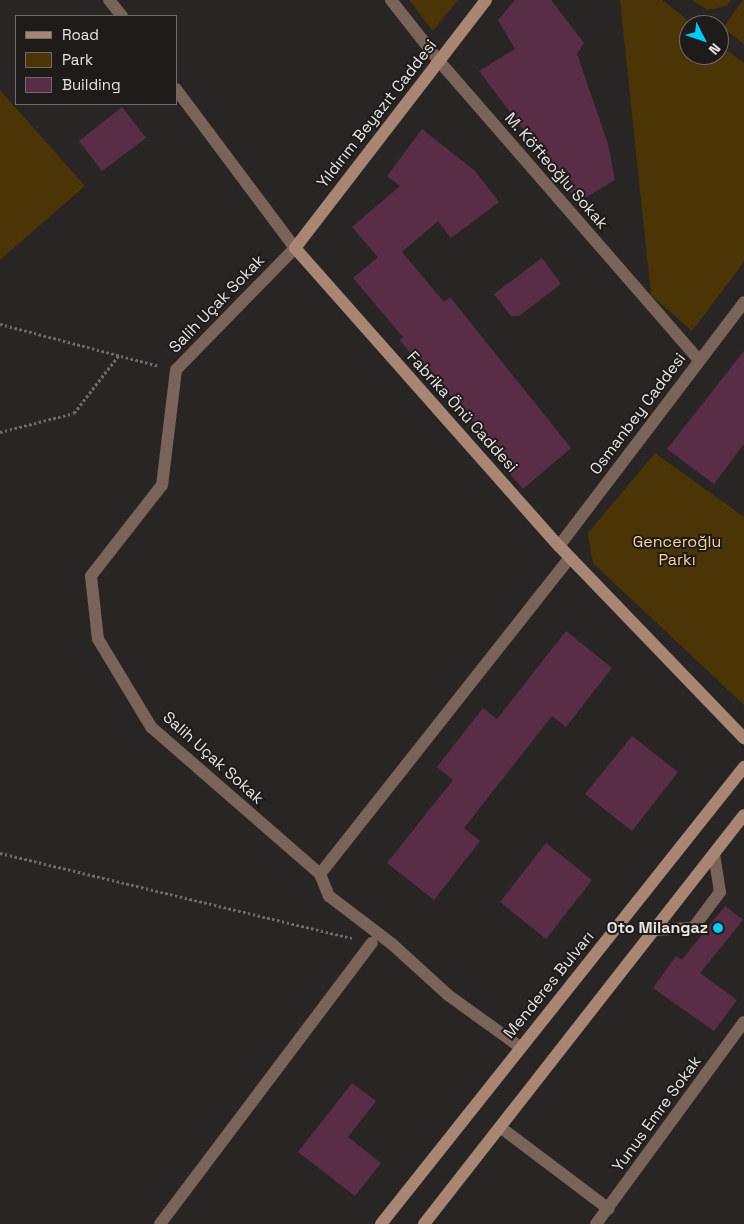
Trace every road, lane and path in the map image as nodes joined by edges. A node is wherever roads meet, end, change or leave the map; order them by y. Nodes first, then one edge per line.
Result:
1 (109, 0) edge
2 (391, 0) edge
3 (486, 0) edge
4 (121, 15) edge
5 (439, 61) junction
6 (178, 93) edge
7 (295, 248) junction
8 (744, 302) edge
9 (0, 324) edge
10 (119, 355) junction
11 (698, 360) junction
12 (176, 370) junction
13 (0, 432) edge
14 (559, 546) junction
15 (570, 558) junction
16 (744, 738) edge
17 (744, 767) edge
18 (744, 815) edge
19 (0, 853) edge
20 (714, 854) junction
21 (320, 874) junction
22 (653, 930) junction
23 (372, 943) joint
24 (744, 1022) edge
25 (520, 1047) junction
26 (500, 1126) junction
27 (609, 1208) junction
28 (160, 1224) edge
29 (381, 1224) edge
30 (424, 1224) edge
31 (596, 1224) edge

1 - 4 street
2 - 5 street, M. Köfteoğlu Sokak
3 - 5 main road, Yıldırım Beyazıt Caddesi
5 - 7 main road, Yıldırım Beyazıt Caddesi
5 - 11 street, M. Köfteoğlu Sokak
6 - 7 street, Fabrika Önü Caddesi
7 - 12 street, Salih Uçak Sokak
7 - 14 main road, Fabrika Önü Caddesi
8 - 11 street, Osmanbey Caddesi
9 - 10 path
10 - 12 path
10 - 13 path
11 - 14 street, Osmanbey Caddesi
12 - 21 street, Salih Uçak Sokak
14 - 15 main road, Fabrika Önü Caddesi
15 - 16 main road, Fabrika Önü Caddesi
15 - 21 street
17 - 25 main road, Menderes Bulvarı
18 - 20 main road
19 - 23 path
20 - 22 main road
20 - 22 street
21 - 25 street, Salih Uçak Sokak
22 - 26 main road
23 - 28 street
24 - 27 street, Yunus Emre Sokak
25 - 29 main road, Menderes Bulvarı
26 - 27 street
26 - 30 main road
27 - 31 street, Yunus Emre Sokak

